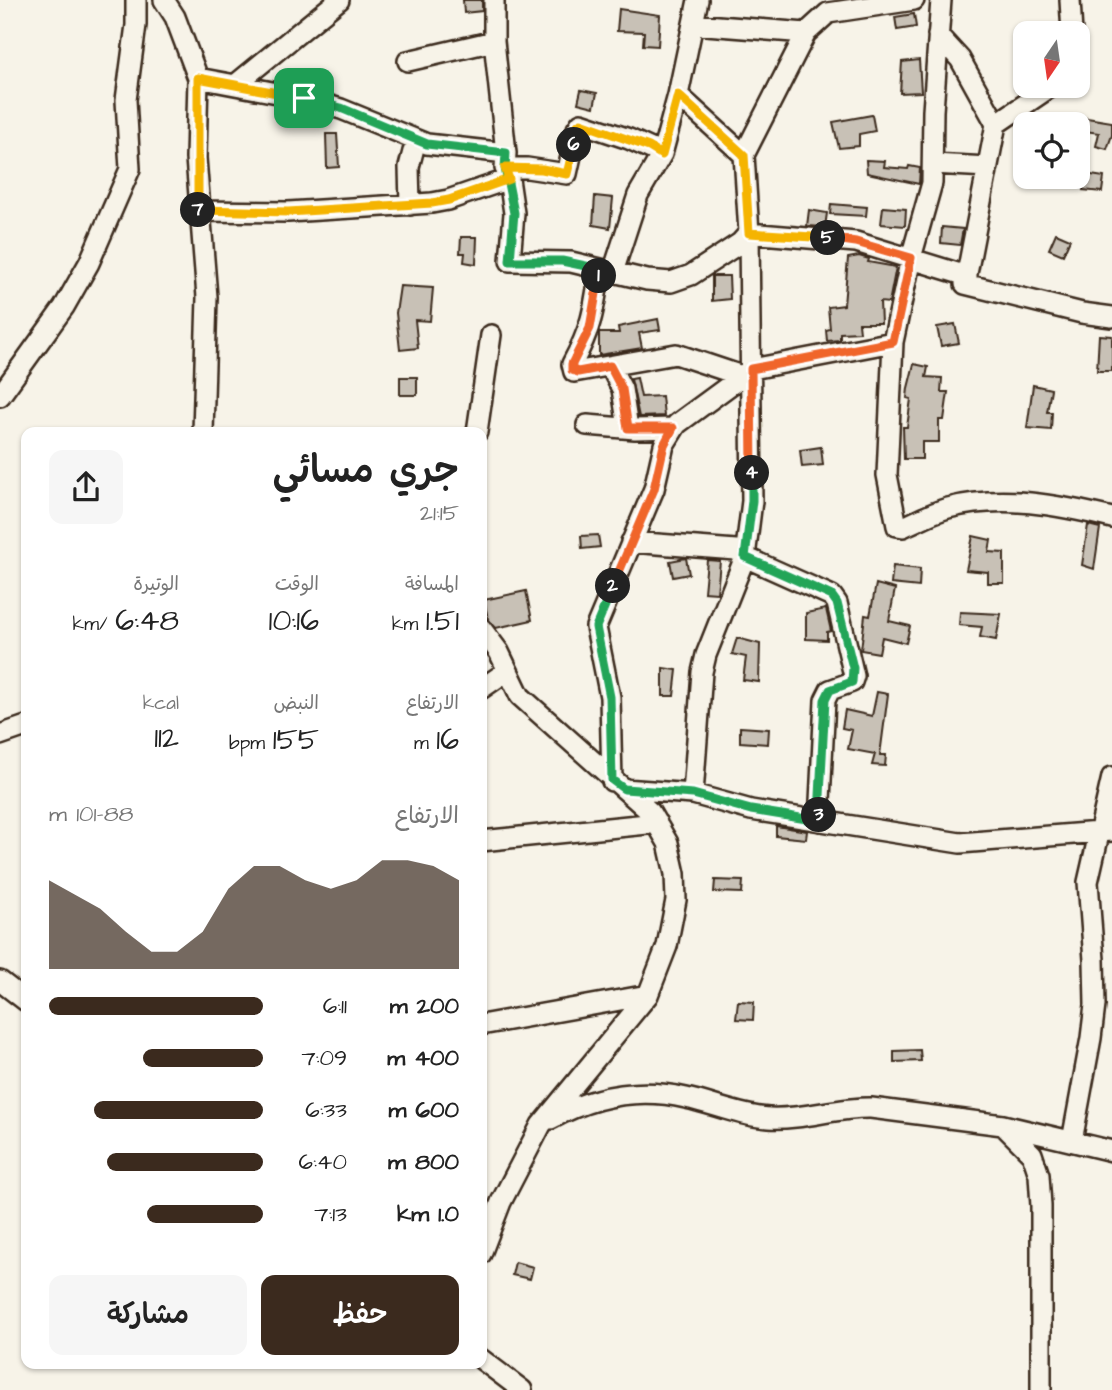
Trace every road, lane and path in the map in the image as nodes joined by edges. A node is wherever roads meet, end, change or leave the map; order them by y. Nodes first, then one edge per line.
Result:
1 (136, 0) edge
2 (164, 0) edge
3 (339, 0) edge
4 (494, 0) edge
5 (698, 0) edge
6 (914, 0) edge
7 (941, 0) edge
8 (1070, 0) edge
9 (1071, 21) edge
10 (693, 24) junction
11 (806, 33) junction
12 (938, 35) junction
13 (494, 41) junction
14 (408, 61) dead end
15 (198, 78) junction
16 (235, 85) junction
17 (678, 95) junction
18 (1034, 98) edge
19 (996, 124) junction
20 (416, 140) junction
21 (662, 155) junction
22 (744, 155) junction
23 (933, 164) junction
24 (507, 166) junction
25 (988, 167) junction
26 (410, 205) junction
27 (198, 211) junction
28 (749, 233) junction
29 (911, 258) junction
30 (607, 271) junction
31 (967, 276) junction
32 (1112, 317) edge
33 (491, 335) dead end
34 (893, 342) junction
35 (610, 366) junction
36 (747, 372) junction
37 (0, 396) edge
38 (587, 425) dead end
39 (202, 427) edge
40 (478, 427) edge
41 (628, 428) junction
42 (673, 428) junction
43 (1112, 518) edge
44 (631, 542) junction
45 (745, 557) junction
46 (487, 643) edge
47 (507, 671) junction
48 (487, 685) edge
49 (21, 728) edge
50 (0, 735) edge
51 (1112, 777) edge
52 (618, 785) junction
53 (693, 794) junction
54 (819, 821) junction
55 (657, 823) junction
56 (1106, 831) edge
57 (487, 840) edge
58 (0, 981) edge
59 (648, 995) junction
60 (21, 998) edge
61 (487, 1024) edge
62 (541, 1125) junction
63 (1003, 1125) junction
64 (1072, 1141) junction
65 (1112, 1151) edge
66 (487, 1238) edge
67 (487, 1364) edge
68 (522, 1390) edge
69 (1041, 1390) edge

1 - 37 street
2 - 15 street
3 - 16 street
4 - 13 street
5 - 10 street
6 - 11 street
7 - 12 street
8 - 9 street
10 - 11 street
10 - 17 street
11 - 22 street
12 - 19 street
12 - 23 street
13 - 14 street
13 - 24 street
15 - 16 street
15 - 27 street
16 - 20 street
17 - 21 street
17 - 22 street
18 - 19 street
19 - 25 street
20 - 24 street
20 - 26 street
21 - 24 street
21 - 30 street
22 - 28 street
23 - 25 street
23 - 29 street
24 - 26 street
24 - 30 street
25 - 31 street
26 - 27 street
27 - 39 street
28 - 29 street
28 - 30 street
28 - 36 street
29 - 31 street
29 - 34 street
30 - 35 street
31 - 32 street
33 - 40 street
34 - 36 street
34 - 43 street
35 - 36 street
35 - 41 street
36 - 42 street
36 - 45 street
38 - 41 street
41 - 42 street
42 - 44 street
44 - 45 street
44 - 52 street
45 - 53 street
45 - 54 street
46 - 47 street
47 - 48 street
47 - 52 street
49 - 50 street
51 - 56 street
52 - 53 street
52 - 55 street
53 - 54 street
54 - 56 street
55 - 57 street
55 - 59 street
56 - 64 street
58 - 60 street
59 - 61 street
59 - 62 street
62 - 63 street
62 - 66 street
63 - 64 street
63 - 69 street
64 - 65 street
67 - 68 street

